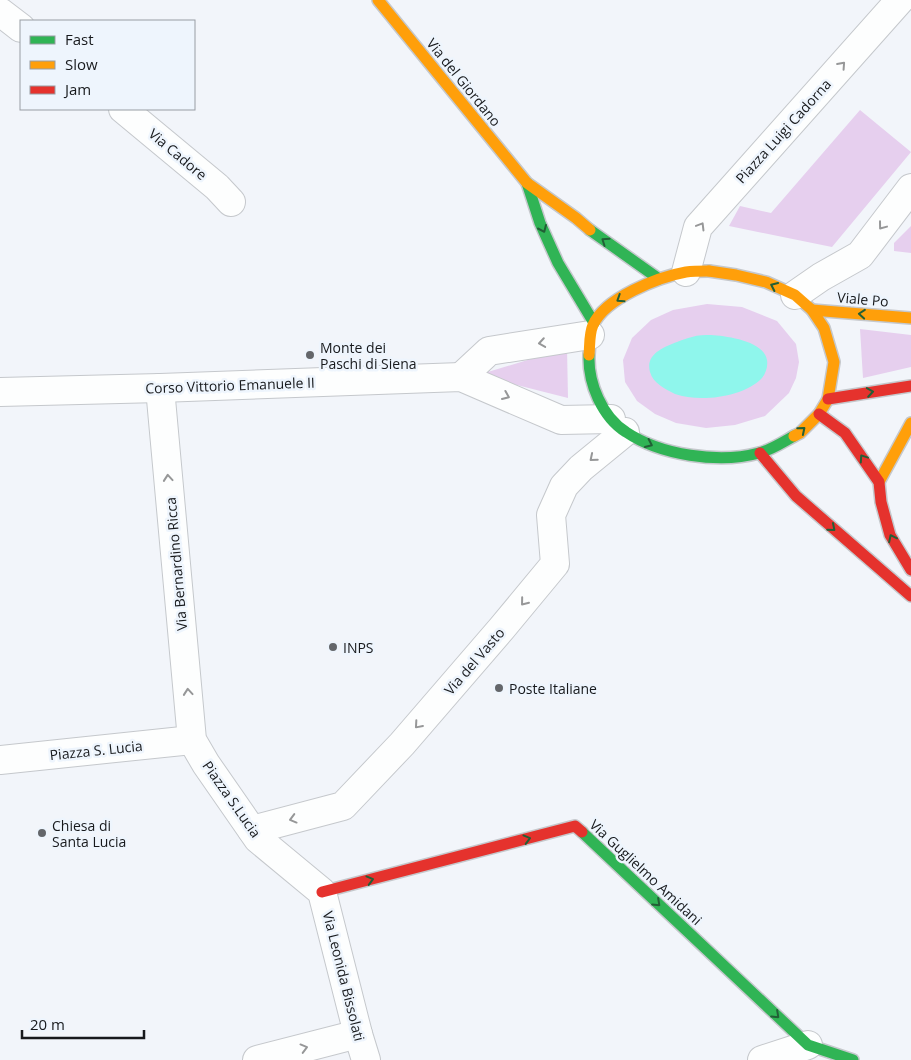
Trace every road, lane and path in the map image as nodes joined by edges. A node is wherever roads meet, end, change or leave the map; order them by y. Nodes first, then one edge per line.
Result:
1 (378, 0) edge
2 (900, 0) edge
3 (0, 12) edge
4 (20, 27) edge
5 (124, 110) edge
6 (528, 183) junction
7 (911, 188) edge
8 (231, 202) dead end
9 (686, 272) junction
10 (659, 279) junction
11 (803, 302) junction
12 (911, 318) edge
13 (592, 329) junction
14 (461, 377) junction
15 (911, 386) edge
16 (160, 388) junction
17 (0, 392) edge
18 (828, 399) junction
19 (819, 414) junction
20 (911, 423) edge
21 (618, 426) junction
22 (760, 453) junction
23 (879, 482) junction
24 (911, 570) edge
25 (911, 596) edge
26 (192, 740) junction
27 (0, 760) edge
28 (252, 830) junction
29 (322, 892) junction
30 (358, 1034) junction
31 (808, 1045) junction
32 (257, 1060) edge
33 (366, 1060) edge
34 (762, 1060) edge
35 (853, 1060) edge

1 - 6 street, Via del Giordano
9 -> 2 street, Piazza Luigi Cadorna
3 - 4 street
5 - 8 street, Via Cadore
10 -> 6 street, Via del Giordano
6 -> 13 street, Via del Giordano
7 -> 11 street
9 - 10 street
11 -> 9 street
10 -> 13 street
12 -> 11 street, Viale Po
11 - 18 street
13 -> 14 street
13 - 21 street
14 - 16 street, Corso Vittorio Emanuele II
14 -> 21 street, Corso Vittorio Emanuele II
18 -> 15 street
16 - 17 street, Corso Vittorio Emanuele II
26 -> 16 street, Via Bernardino Ricca
18 - 19 street
22 -> 19 street
23 -> 19 street
20 - 23 street
21 -> 22 street
21 -> 28 street, Via del Vasto
22 -> 25 street
24 -> 23 street
26 - 27 street, Piazza S. Lucia
26 - 28 street, Piazza S.Lucia
28 - 29 street, Piazza S.Lucia
29 - 30 street, Via Leonida Bissolati
29 -> 31 street, Via Guglielmo Amidani
32 -> 30 street
30 - 33 street, Via Leonida Bissolati
31 - 34 street
31 - 35 street, Via Guglielmo Amidani

